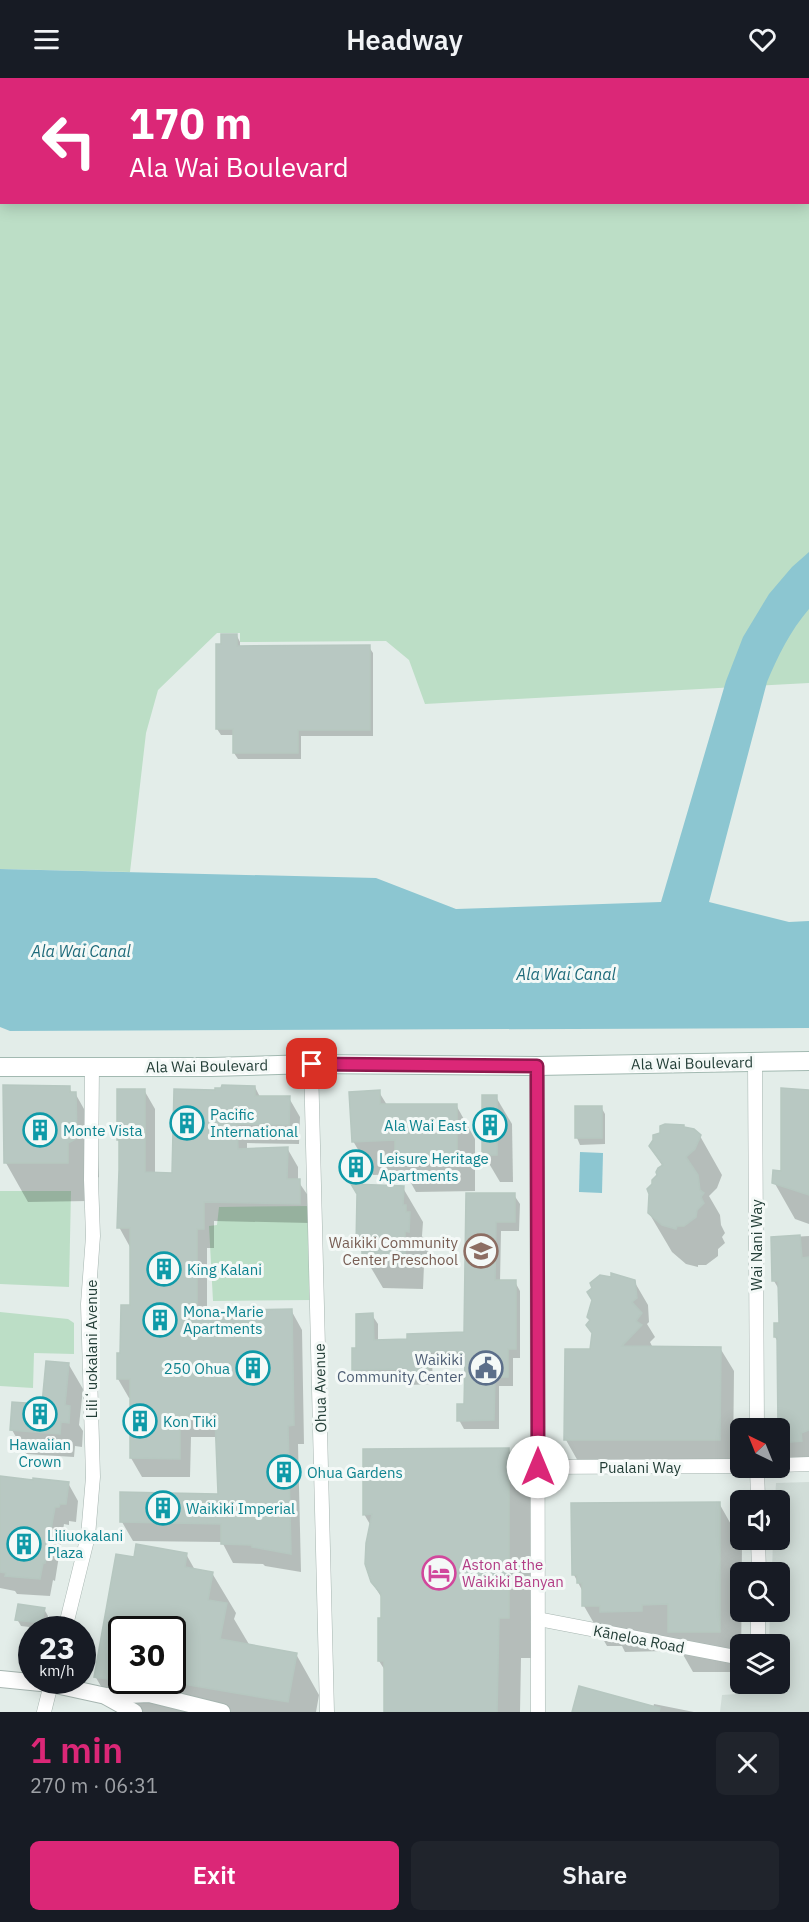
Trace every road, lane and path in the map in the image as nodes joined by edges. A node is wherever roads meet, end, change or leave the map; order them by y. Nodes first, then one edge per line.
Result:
1 (809, 1061) edge
2 (755, 1062) junction
3 (312, 1064) junction
4 (92, 1066) junction
5 (537, 1066) junction
6 (0, 1067) edge
7 (757, 1418) edge
8 (809, 1464) edge
9 (790, 1465) edge
10 (730, 1466) edge
11 (538, 1467) junction
12 (68, 1616) edge
13 (538, 1619) junction
14 (730, 1656) edge
15 (0, 1679) edge
16 (18, 1680) edge
17 (96, 1693) edge
18 (49, 1694) edge
19 (106, 1696) junction
20 (199, 1710) edge
21 (44, 1712) edge
22 (134, 1712) edge
23 (222, 1712) edge
24 (327, 1712) edge
25 (538, 1712) edge

1 - 2 main road, Ala Wai Boulevard
2 - 5 main road, Ala Wai Boulevard
2 - 7 street, Wai Nani Way
3 - 4 main road, Ala Wai Boulevard
3 - 5 main road, Ala Wai Boulevard
3 - 24 street, Ohua Avenue
4 - 6 main road, Ala Wai Boulevard
4 - 12 street, Liliʻuokalani Avenue
5 - 11 street
8 - 9 street
10 - 11 street, Pualani Way
11 - 13 street
13 - 14 street, Kāneloa Road
13 - 25 street
15 - 16 street
17 - 19 street
18 - 21 street
19 - 20 street
19 - 22 street
20 - 23 street

